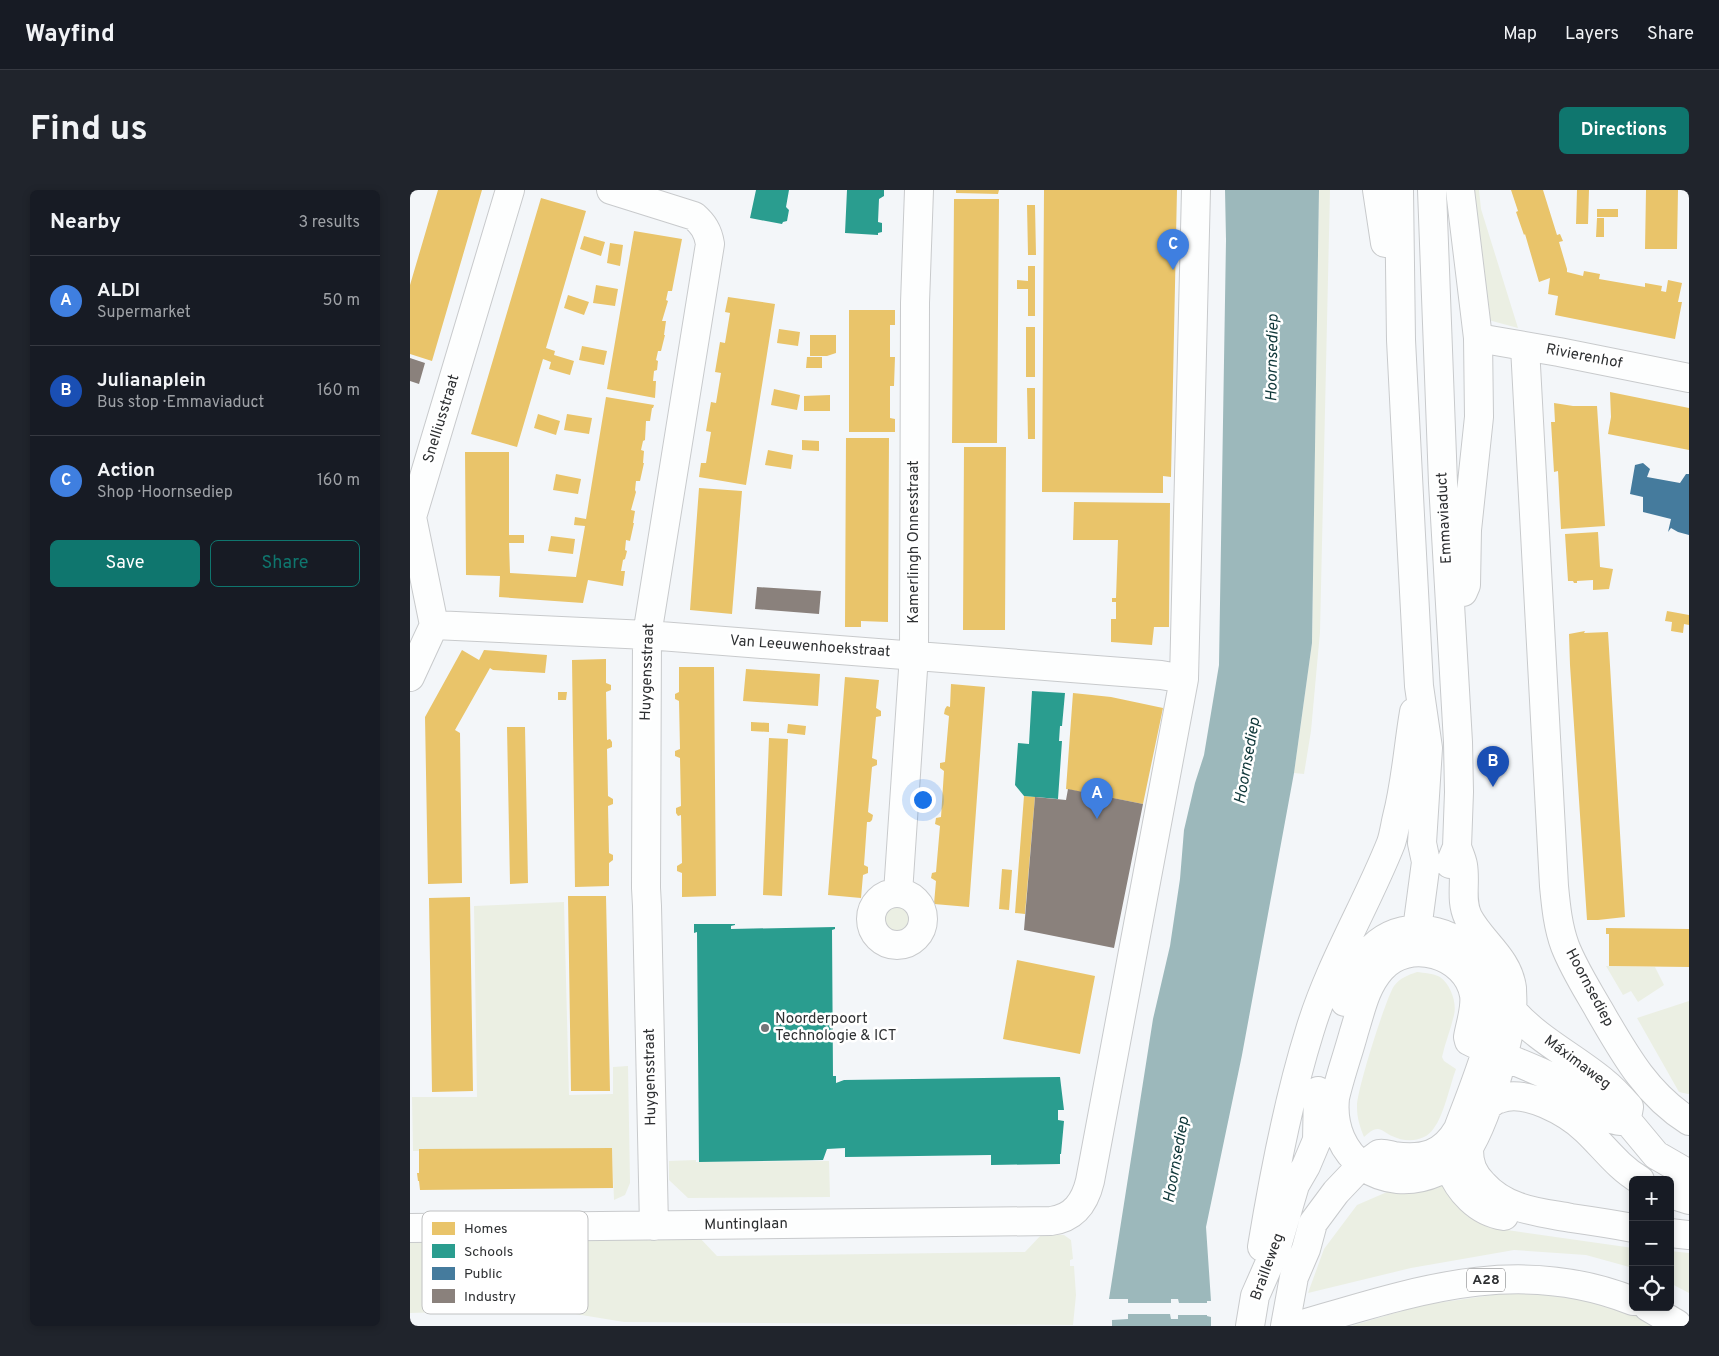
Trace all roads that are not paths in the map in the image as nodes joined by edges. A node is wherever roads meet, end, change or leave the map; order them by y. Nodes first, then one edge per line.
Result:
1 (510, 190) edge
2 (611, 190) edge
3 (919, 190) edge
4 (1196, 190) edge
5 (1377, 190) edge
6 (1398, 190) edge
7 (1432, 190) edge
8 (1460, 190) edge
9 (1478, 338) junction
10 (1401, 340) junction
11 (1525, 346) junction
12 (1689, 378) edge
13 (411, 517) edge
14 (1451, 618) junction
15 (434, 625) junction
16 (647, 635) junction
17 (914, 655) junction
18 (410, 677) edge
19 (1184, 679) junction
20 (1419, 686) junction
21 (1457, 847) junction
22 (898, 893) dead end
23 (1448, 936) junction
24 (1404, 940) junction
25 (1500, 1034) junction
26 (1486, 1107) junction
27 (1689, 1121) edge
28 (1329, 1135) junction
29 (1454, 1154) junction
30 (1363, 1167) junction
31 (1689, 1174) edge
32 (1635, 1176) edge
33 (1388, 1178) junction
34 (1674, 1195) edge
35 (1689, 1200) edge
36 (654, 1226) junction
37 (588, 1227) edge
38 (1629, 1227) edge
39 (1674, 1233) edge
40 (1689, 1235) edge
41 (1306, 1249) junction
42 (1255, 1296) junction
43 (1629, 1299) edge
44 (1655, 1311) edge
45 (1677, 1324) dead end
46 (1250, 1326) edge
47 (1284, 1326) edge
48 (1296, 1326) edge

1 - 13 main road, Snelliusstraat
2 - 16 main road, Huygensstraat
3 - 17 main road, Kamerlingh Onnesstraat
4 - 19 main road
5 - 10 main road
6 - 10 main road
7 - 14 main road, Emmaviaduct
8 - 9 main road
9 - 11 main road, Rivierenhof
9 - 14 main road
10 - 20 main road
11 - 12 main road, Rivierenhof
11 - 27 main road, Hoornsediep
13 - 15 main road, Snelliusstraat
14 - 21 main road, Emmaviaduct
15 - 16 main road, Van Leeuwenhoekstraat
15 - 18 main road
16 - 17 main road, Van Leeuwenhoekstraat
16 - 36 main road, Huygensstraat
17 - 19 main road, Van Leeuwenhoekstraat
17 - 22 main road, Kamerlingh Onnesstraat
19 - 36 main road, Muntinglaan
20 - 24 main road
20 - 42 main road
21 - 23 main road, Emmaviaduct
21 - 25 main road, Emmaviaduct
23 - 24 main road
23 - 25 main road
24 - 25 main road, Máximaweg
24 - 28 main road
25 - 26 main road
25 - 29 main road
25 - 31 main road, Máximaweg
26 - 29 main road
26 - 32 main road
28 - 30 main road
28 - 42 main road, Brailleweg
29 - 30 main road, Brailleweg
29 - 33 main road
29 - 38 main road
30 - 33 main road
30 - 41 main road, Brailleweg
33 - 41 main road, Brailleweg
34 - 35 main road
36 - 37 main road, Muntinglaan
39 - 40 main road
41 - 47 main road, Brailleweg
42 - 46 main road, Brailleweg
43 - 48 main road, A28
44 - 45 main road

